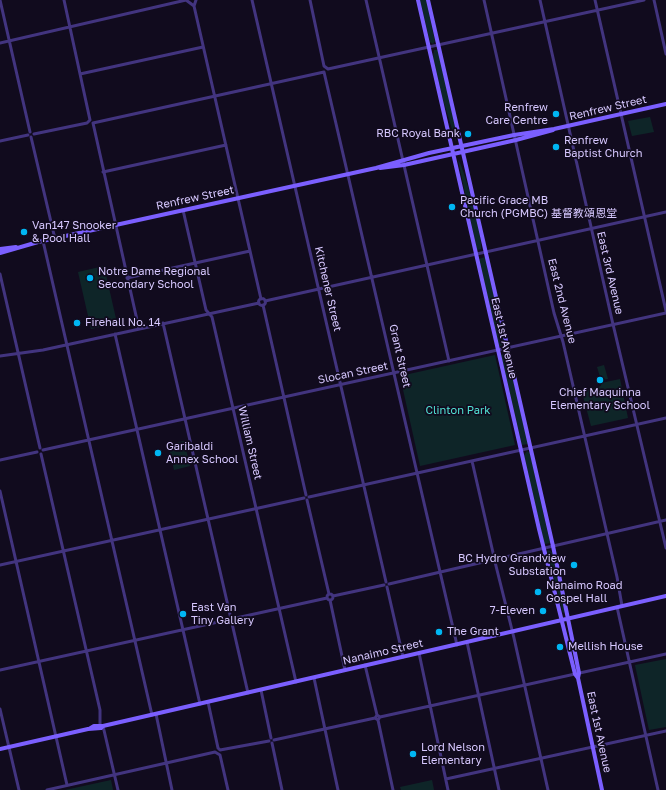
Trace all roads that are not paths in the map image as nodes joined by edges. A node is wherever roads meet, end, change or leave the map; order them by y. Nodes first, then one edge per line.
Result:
1 (0, 0) edge
2 (64, 0) edge
3 (186, 0) edge
4 (196, 0) edge
5 (252, 0) edge
6 (310, 0) edge
7 (366, 0) edge
8 (418, 0) edge
9 (428, 0) edge
10 (484, 0) edge
11 (540, 0) edge
12 (595, 0) edge
13 (644, 0) edge
14 (654, 0) edge
15 (194, 6) junction
16 (598, 10) junction
17 (545, 22) junction
18 (70, 27) junction
19 (492, 34) junction
20 (9, 41) junction
21 (0, 43) edge
22 (439, 46) junction
23 (204, 47) junction
24 (429, 48) junction
25 (666, 54) edge
26 (379, 58) junction
27 (325, 70) junction
28 (80, 74) junction
29 (271, 82) junction
30 (214, 95) junction
31 (666, 104) edge
32 (621, 114) junction
33 (91, 122) junction
34 (568, 126) junction
35 (554, 129) junction
36 (31, 135) junction
37 (514, 135) junction
38 (516, 140) junction
39 (0, 141) edge
40 (226, 145) junction
41 (461, 146) junction
42 (452, 148) junction
43 (462, 152) junction
44 (453, 154) junction
45 (403, 160) junction
46 (404, 165) junction
47 (376, 168) junction
48 (103, 172) junction
49 (349, 174) junction
50 (295, 186) junction
51 (238, 198) junction
52 (183, 210) junction
53 (666, 212) edge
54 (644, 217) junction
55 (115, 226) junction
56 (591, 229) junction
57 (55, 239) junction
58 (43, 241) junction
59 (538, 241) junction
60 (19, 247) junction
61 (0, 249) edge
62 (250, 251) junction
63 (486, 252) junction
64 (0, 253) edge
65 (476, 254) junction
66 (195, 263) junction
67 (427, 266) junction
68 (0, 274) edge
69 (127, 278) junction
70 (373, 278) junction
71 (319, 290) junction
72 (261, 299) junction
73 (265, 301) junction
74 (259, 303) junction
75 (263, 305) junction
76 (666, 312) edge
77 (209, 313) junction
78 (163, 324) junction
79 (614, 325) junction
80 (139, 329) junction
81 (115, 334) junction
82 (561, 336) junction
83 (67, 345) junction
84 (508, 348) junction
85 (498, 350) junction
86 (18, 353) junction
87 (0, 356) edge
88 (449, 361) junction
89 (395, 373) junction
90 (340, 385) junction
91 (284, 398) junction
92 (233, 409) junction
93 (666, 418) edge
94 (185, 419) junction
95 (637, 424) junction
96 (137, 430) junction
97 (585, 436) junction
98 (89, 440) junction
99 (40, 448) junction
100 (531, 448) junction
101 (521, 450) junction
102 (37, 452) junction
103 (42, 452) junction
104 (0, 460) edge
105 (472, 461) junction
106 (418, 472) junction
107 (364, 485) junction
108 (0, 492) edge
109 (307, 497) junction
110 (256, 508) junction
111 (208, 519) junction
112 (666, 520) edge
113 (660, 522) junction
114 (160, 530) junction
115 (607, 533) junction
116 (112, 541) junction
117 (553, 546) junction
118 (666, 548) edge
119 (544, 549) junction
120 (63, 551) junction
121 (494, 560) junction
122 (16, 562) junction
123 (0, 565) edge
124 (440, 572) junction
125 (386, 585) junction
126 (329, 594) junction
127 (333, 596) junction
128 (666, 596) edge
129 (326, 598) junction
130 (330, 600) junction
131 (619, 607) junction
132 (279, 608) junction
133 (569, 618) junction
134 (231, 619) junction
135 (562, 620) junction
136 (183, 630) junction
137 (512, 632) junction
138 (135, 642) junction
139 (467, 642) junction
140 (457, 644) junction
141 (86, 651) junction
142 (419, 653) junction
143 (666, 654) edge
144 (403, 657) junction
145 (39, 661) junction
146 (630, 662) junction
147 (366, 666) junction
148 (0, 670) edge
149 (345, 670) junction
150 (577, 675) junction
151 (314, 678) junction
152 (296, 682) junction
153 (524, 685) junction
154 (261, 690) junction
155 (248, 693) junction
156 (479, 695) junction
157 (208, 702) junction
158 (200, 704) junction
159 (430, 706) junction
160 (0, 709) edge
161 (154, 714) junction
162 (377, 717) junction
163 (102, 725) junction
164 (325, 729) junction
165 (666, 731) edge
166 (57, 736) junction
167 (646, 736) junction
168 (272, 740) junction
169 (9, 747) junction
170 (593, 747) junction
171 (0, 749) edge
172 (219, 752) junction
173 (541, 759) junction
174 (166, 762) junction
175 (495, 768) junction
176 (114, 775) junction
177 (446, 779) junction
178 (67, 785) junction
179 (19, 790) edge
180 (47, 790) edge
181 (118, 790) edge
182 (172, 790) edge
183 (228, 790) edge
184 (282, 790) edge
185 (338, 790) edge
186 (393, 790) edge
187 (448, 790) edge
188 (499, 790) edge
189 (548, 790) edge
190 (602, 790) edge
191 (658, 790) edge

1 - 20 street
2 - 18 street
3 - 15 street
3 - 18 street
4 - 15 street
5 - 29 street, Kitchener Street
6 - 27 street, Grant Street
7 - 26 street
8 - 24 main road, East 1st Avenue
9 - 22 main road, East 1st Avenue
10 - 19 street, East 2nd Avenue
11 - 17 street, East 3rd Avenue
12 - 16 street
13 - 16 street
14 - 25 street
15 - 23 street
16 - 17 street
16 - 32 street
17 - 19 street
17 - 34 street, East 3rd Avenue
18 - 20 street
18 - 28 street
19 - 22 street
19 - 37 street, East 2nd Avenue
20 - 21 street
20 - 36 street
22 - 24 street
22 - 41 main road, East 1st Avenue
23 - 28 street
23 - 30 street
24 - 26 street
24 - 42 main road, East 1st Avenue
26 - 27 street
26 - 45 street
27 - 29 street
27 - 49 street, Grant Street
28 - 33 street
29 - 30 street
29 - 50 street, Kitchener Street
30 - 33 street
30 - 40 street
31 - 32 main road, Renfrew Street
32 - 34 main road, Renfrew Street
32 - 54 street
33 - 36 street
33 - 48 street
34 - 35 main road, Renfrew Street
34 - 56 street, East 3rd Avenue
35 - 37 main road, Renfrew Street
35 - 38 main road, Renfrew Street
36 - 39 street
36 - 57 street
37 - 38 street, East 2nd Avenue
37 - 41 main road, Renfrew Street
38 - 43 main road, Renfrew Street
38 - 59 street, East 2nd Avenue
40 - 48 street
40 - 51 street
41 - 42 main road, Renfrew Street
41 - 43 main road, East 1st Avenue
42 - 44 main road, East 1st Avenue
42 - 45 main road, Renfrew Street
43 - 44 main road, Renfrew Street
43 - 63 main road, East 1st Avenue
44 - 46 main road, Renfrew Street
44 - 65 main road, East 1st Avenue
45 - 46 street
45 - 47 main road, Renfrew Street
46 - 47 main road, Renfrew Street
46 - 67 street
47 - 49 main road, Renfrew Street
48 - 55 street
49 - 50 main road, Renfrew Street
49 - 70 street, Grant Street
50 - 51 main road, Renfrew Street
50 - 71 street, Kitchener Street
51 - 52 main road, Renfrew Street
51 - 62 street
52 - 55 main road, Renfrew Street
52 - 66 street, William Street
53 - 54 street
54 - 56 street
54 - 76 street
55 - 57 main road, Renfrew Street
55 - 69 street
56 - 59 street
56 - 79 street, East 3rd Avenue
57 - 58 main road, Renfrew Street
58 - 60 main road, Renfrew Street
58 - 83 street
59 - 63 street
59 - 82 street, East 2nd Avenue
60 - 61 main road, Renfrew Street
60 - 64 main road, Renfrew Street
62 - 66 street
62 - 72 street
63 - 65 street
63 - 84 main road, East 1st Avenue
65 - 67 street
65 - 85 main road, East 1st Avenue
66 - 69 street
66 - 77 street, William Street
67 - 70 street
67 - 88 street
68 - 86 street
69 - 80 street
70 - 71 street
70 - 89 street, Grant Street
71 - 73 street
71 - 90 street, Kitchener Street
72 - 73 street
72 - 74 street
73 - 75 street
74 - 75 street
74 - 77 street
75 - 91 street
76 - 79 street, Slocan Street
77 - 78 street
77 - 92 street, William Street
78 - 80 street
78 - 94 street
79 - 82 street, Slocan Street
79 - 95 street, East 3rd Avenue
80 - 81 street
81 - 83 street
81 - 96 street
82 - 84 street, Slocan Street
82 - 97 street, East 2nd Avenue
83 - 86 street
83 - 98 street
84 - 85 street, Slocan Street
84 - 100 main road, East 1st Avenue
85 - 88 street, Slocan Street
85 - 101 main road, East 1st Avenue
86 - 87 street
86 - 99 street
88 - 89 street, Slocan Street
89 - 90 street, Slocan Street
89 - 106 street, Grant Street
90 - 91 street, Slocan Street
90 - 107 street, Kitchener Street
91 - 92 street, Slocan Street
91 - 109 street
92 - 94 street, Slocan Street
92 - 110 street, William Street
93 - 95 street
94 - 96 street, Slocan Street
94 - 111 street
95 - 97 street
95 - 113 street, East 3rd Avenue
96 - 98 street, Slocan Street
96 - 114 street
97 - 100 street
97 - 115 street, East 2nd Avenue
98 - 103 street, Slocan Street
98 - 116 street
99 - 102 street
99 - 103 street
100 - 101 street
100 - 117 main road, East 1st Avenue
101 - 105 street
101 - 119 main road, East 1st Avenue
102 - 103 street
102 - 104 street
103 - 120 street
105 - 106 street
105 - 121 street
106 - 107 street
106 - 124 street, Grant Street
107 - 109 street
107 - 125 street, Kitchener Street
108 - 122 street
109 - 110 street
109 - 126 street
110 - 111 street
110 - 132 street, William Street
111 - 114 street
111 - 134 street
112 - 113 street
113 - 115 street
113 - 118 street, East 3rd Avenue
114 - 116 street
114 - 136 street
115 - 117 street
115 - 131 street, East 2nd Avenue
116 - 120 street
116 - 138 street
117 - 119 street
117 - 133 main road, East 1st Avenue
119 - 121 street
119 - 135 main road, East 1st Avenue
120 - 122 street
120 - 141 street
121 - 124 street
121 - 137 street
122 - 123 street
122 - 145 street
124 - 125 street
124 - 140 street, Grant Street
125 - 127 street
125 - 144 street, Kitchener Street
126 - 127 street
126 - 129 street
127 - 130 street
128 - 131 main road, Nanaimo Street
129 - 130 street
129 - 132 street
130 - 149 street
131 - 133 main road, Nanaimo Street
131 - 146 street, East 2nd Avenue
132 - 134 street
132 - 152 street, William Street
133 - 135 main road, Nanaimo Street
133 - 150 main road, East 1st Avenue
134 - 136 street
134 - 155 street
135 - 137 main road, Nanaimo Street
135 - 150 main road, East 1st Avenue
136 - 138 street
136 - 158 street
137 - 139 main road, Nanaimo Street
137 - 153 street
138 - 141 street
138 - 161 street
139 - 140 main road, Nanaimo Street
139 - 156 street
140 - 142 main road, Nanaimo Street
141 - 145 street
141 - 163 street
142 - 144 main road, Nanaimo Street
142 - 159 street
143 - 146 street
144 - 147 main road, Nanaimo Street
145 - 148 street
145 - 166 street
146 - 150 street
146 - 167 street, East 2nd Avenue
147 - 149 main road, Nanaimo Street
147 - 162 street
149 - 151 main road, Nanaimo Street
150 - 153 street
150 - 170 main road, East 1st Avenue
151 - 152 main road, Nanaimo Street
151 - 164 street
152 - 154 main road, Nanaimo Street
153 - 156 street
153 - 173 street
154 - 155 main road, Nanaimo Street
154 - 168 street
155 - 157 main road, Nanaimo Street
156 - 159 street
156 - 175 street
157 - 158 main road, Nanaimo Street
157 - 172 street
158 - 161 main road, Nanaimo Street
159 - 162 street
159 - 177 street
160 - 169 street
161 - 163 main road, Nanaimo Street
161 - 174 street
162 - 164 street
162 - 186 street
163 - 166 main road, Nanaimo Street
163 - 176 street
164 - 168 street
164 - 185 street
165 - 167 street
166 - 169 main road, Nanaimo Street
166 - 178 street
167 - 170 street
167 - 191 street, East 2nd Avenue
168 - 172 street
168 - 184 street
169 - 171 main road, Nanaimo Street
169 - 179 street
170 - 173 street
170 - 190 main road, East 1st Avenue
172 - 174 street
172 - 183 street
173 - 175 street
173 - 189 street
174 - 176 street
174 - 182 street
175 - 177 street
175 - 188 street
176 - 178 street
176 - 181 street
177 - 187 street
178 - 180 street

